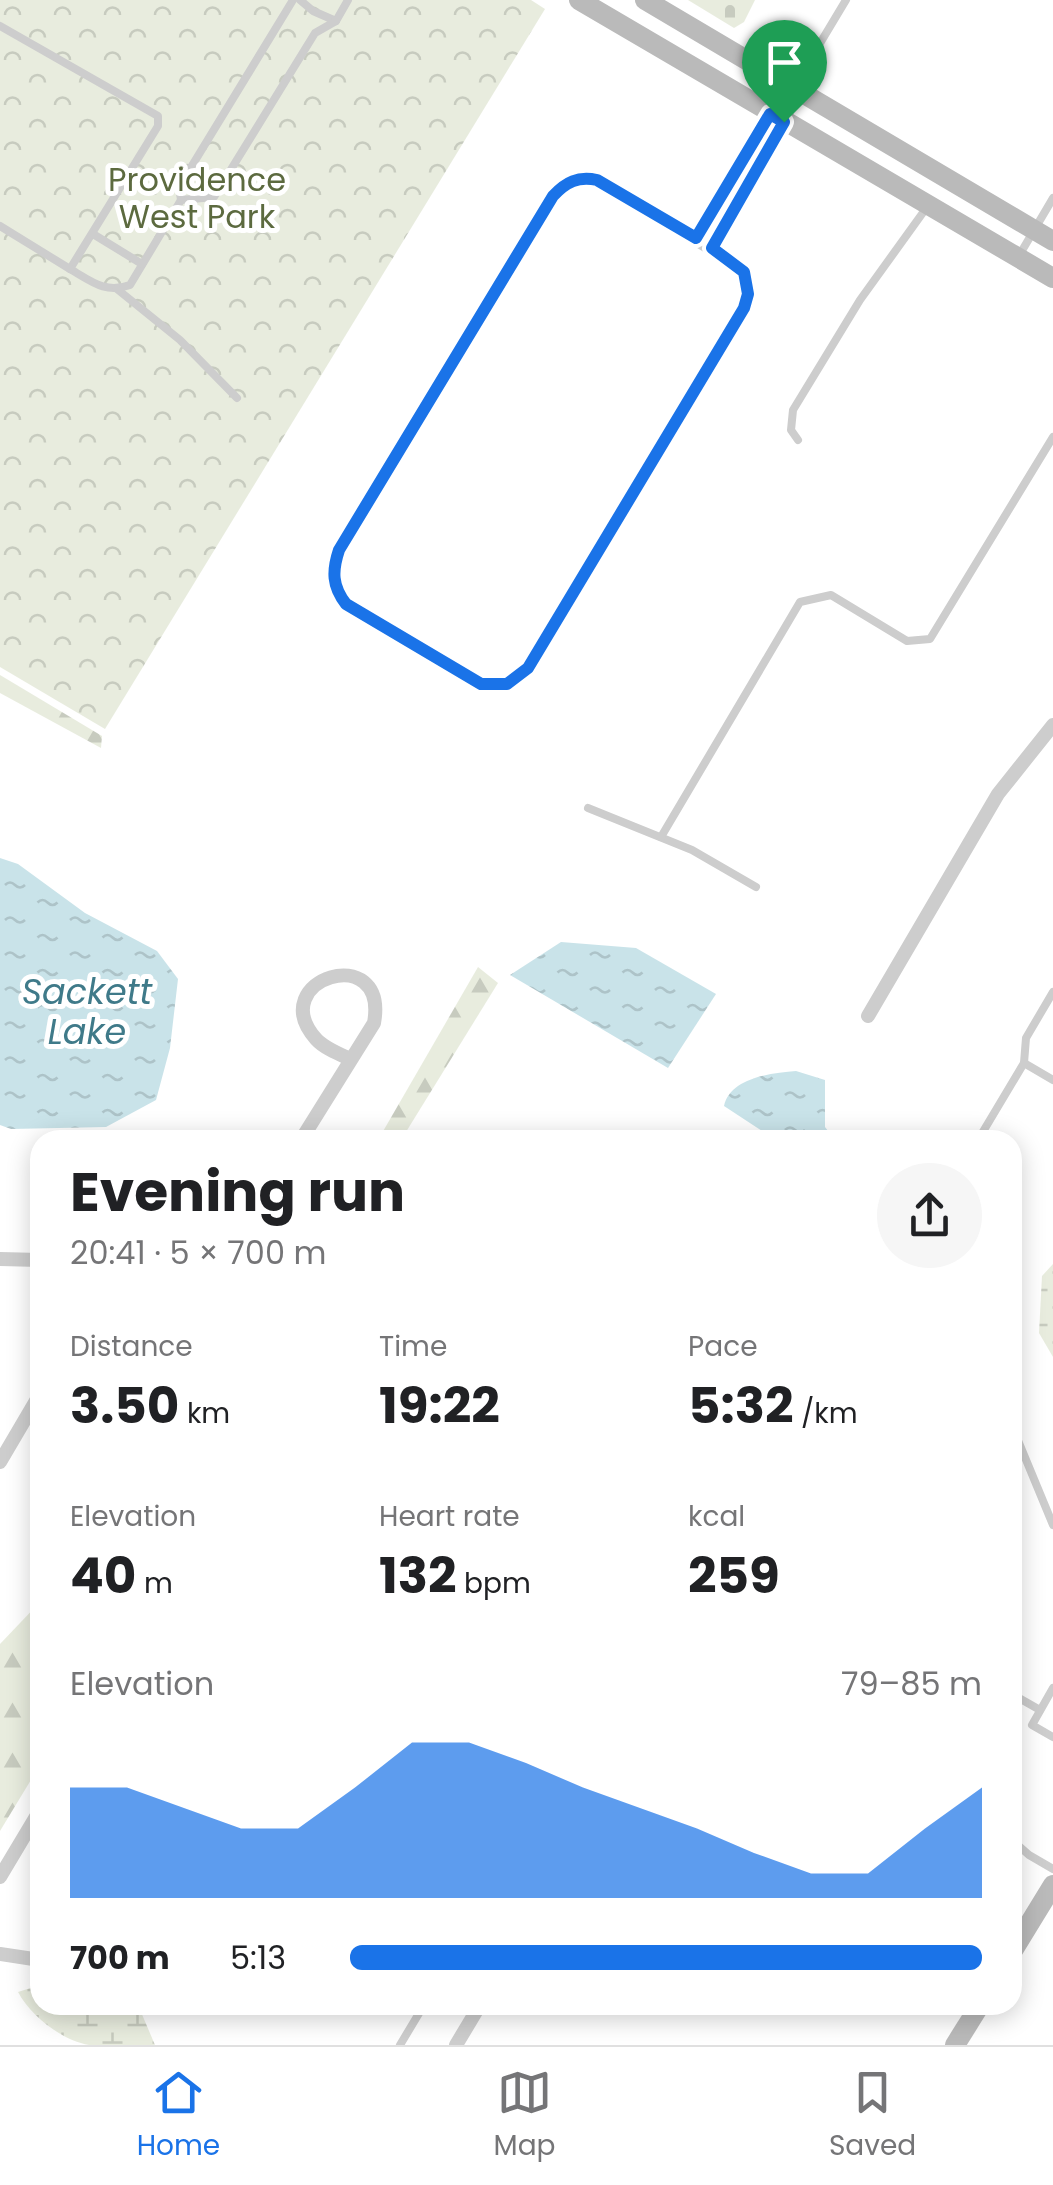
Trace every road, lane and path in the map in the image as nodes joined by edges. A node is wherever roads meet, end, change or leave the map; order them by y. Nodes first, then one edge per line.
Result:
1 (296, 0) edge
2 (348, 0) edge
3 (579, 0) edge
4 (645, 0) edge
5 (846, 0) edge
6 (336, 20) junction
7 (0, 26) edge
8 (793, 88) junction
9 (777, 118) junction
10 (1053, 198) edge
11 (182, 200) junction
12 (928, 206) junction
13 (0, 226) edge
14 (1034, 230) junction
15 (93, 234) junction
16 (696, 238) junction
17 (1053, 241) edge
18 (712, 248) junction
19 (1018, 258) junction
20 (142, 264) junction
21 (70, 268) junction
22 (1053, 278) edge
23 (117, 289) junction
24 (237, 398) dead end
25 (1053, 437) edge
26 (798, 440) dead end
27 (1053, 725) edge
28 (588, 808) dead end
29 (661, 836) junction
30 (756, 887) dead end
31 (1053, 992) edge
32 (868, 1016) dead end
33 (350, 1060) junction
34 (1024, 1063) junction
35 (1053, 1080) edge
36 (307, 1130) edge
37 (984, 1130) edge
38 (0, 1259) edge
39 (30, 1260) edge
40 (30, 1411) edge
41 (1022, 1450) edge
42 (0, 1462) edge
43 (1053, 1525) edge
44 (1053, 1688) edge
45 (1022, 1700) edge
46 (1040, 1710) junction
47 (1053, 1737) edge
48 (30, 1827) edge
49 (1022, 1849) edge
50 (1053, 1869) edge
51 (0, 1877) edge
52 (1053, 1885) edge
53 (1022, 1936) edge
54 (0, 1954) edge
55 (30, 1958) edge
56 (418, 2015) edge
57 (474, 2015) edge
58 (974, 2015) edge
59 (400, 2045) edge
60 (456, 2045) edge
61 (955, 2045) edge

1 - 6 lane
1 - 11 lane
2 - 6 lane
3 - 9 main road
4 - 8 main road
5 - 8 lane
6 - 11 lane
7 - 15 lane
8 - 9 street
8 - 14 main road
9 - 12 main road
9 - 16 street
9 - 18 street
10 - 14 lane
11 - 20 lane
12 - 19 main road
12 - 26 lane
13 - 21 lane
14 - 17 main road
14 - 19 lane
15 - 20 lane
15 - 21 lane
16 - 18 street
16 - 18 street
19 - 22 main road
20 - 23 lane
21 - 23 lane
23 - 24 lane
25 - 29 lane
27 - 32 street
28 - 29 lane
29 - 30 lane
31 - 34 lane
33 - 33 street
33 - 36 street
34 - 35 lane
34 - 37 lane
38 - 39 street
40 - 42 street
41 - 43 lane
44 - 46 lane
45 - 46 lane
46 - 47 lane
48 - 51 street
49 - 50 lane
52 - 53 main road
54 - 55 street
56 - 59 lane
57 - 60 street
58 - 61 main road

